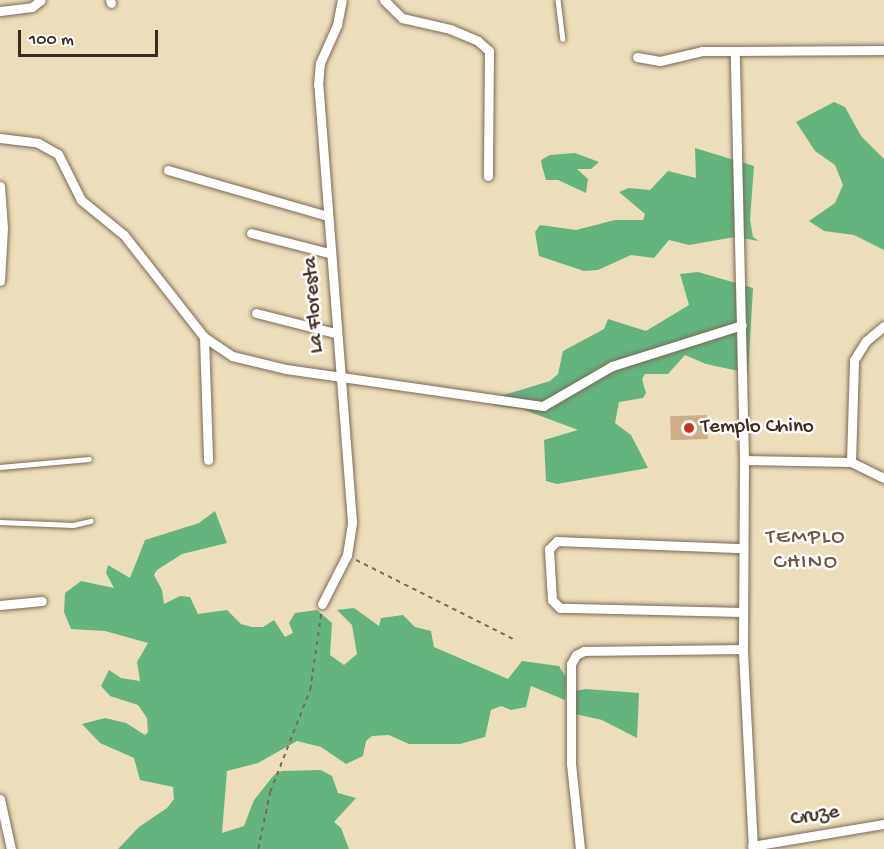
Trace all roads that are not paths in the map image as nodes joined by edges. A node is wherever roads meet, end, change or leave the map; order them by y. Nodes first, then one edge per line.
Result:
1 (41, 0) edge
2 (342, 0) edge
3 (384, 0) edge
4 (558, 0) edge
5 (0, 11) edge
6 (563, 39) dead end
7 (884, 50) edge
8 (735, 51) junction
9 (638, 57) dead end
10 (0, 138) edge
11 (168, 170) dead end
12 (488, 176) dead end
13 (0, 186) edge
14 (327, 216) junction
15 (251, 232) dead end
16 (329, 253) junction
17 (1, 259) edge
18 (0, 281) edge
19 (256, 314) dead end
20 (742, 324) junction
21 (884, 326) edge
22 (335, 333) junction
23 (204, 337) junction
24 (338, 377) junction
25 (89, 459) dead end
26 (208, 460) dead end
27 (744, 460) junction
28 (851, 462) junction
29 (0, 467) edge
30 (884, 478) edge
31 (91, 521) dead end
32 (0, 522) edge
33 (744, 548) junction
34 (42, 601) dead end
35 (322, 604) road end
36 (0, 605) edge
37 (743, 612) junction
38 (743, 649) junction
39 (0, 799) edge
40 (884, 824) edge
41 (752, 847) edge
42 (11, 849) edge
43 (580, 849) edge

1 - 5 street
2 - 14 street, La Floresta
3 - 12 street
4 - 6 lane
7 - 8 street
8 - 9 street
8 - 20 street
10 - 23 street
11 - 14 street
13 - 17 street
14 - 16 street, La Floresta
15 - 16 street
16 - 22 street, La Floresta
17 - 18 street
19 - 22 street
20 - 24 street
20 - 27 street
21 - 28 street
22 - 24 street, La Floresta
23 - 24 street
23 - 26 street
24 - 35 street, La Floresta
25 - 29 lane
27 - 28 street
27 - 33 street
28 - 30 street
31 - 32 lane
33 - 37 street
33 - 37 street
34 - 36 street
37 - 38 street
38 - 41 street
38 - 43 street
39 - 42 street
40 - 41 street, Cruze

